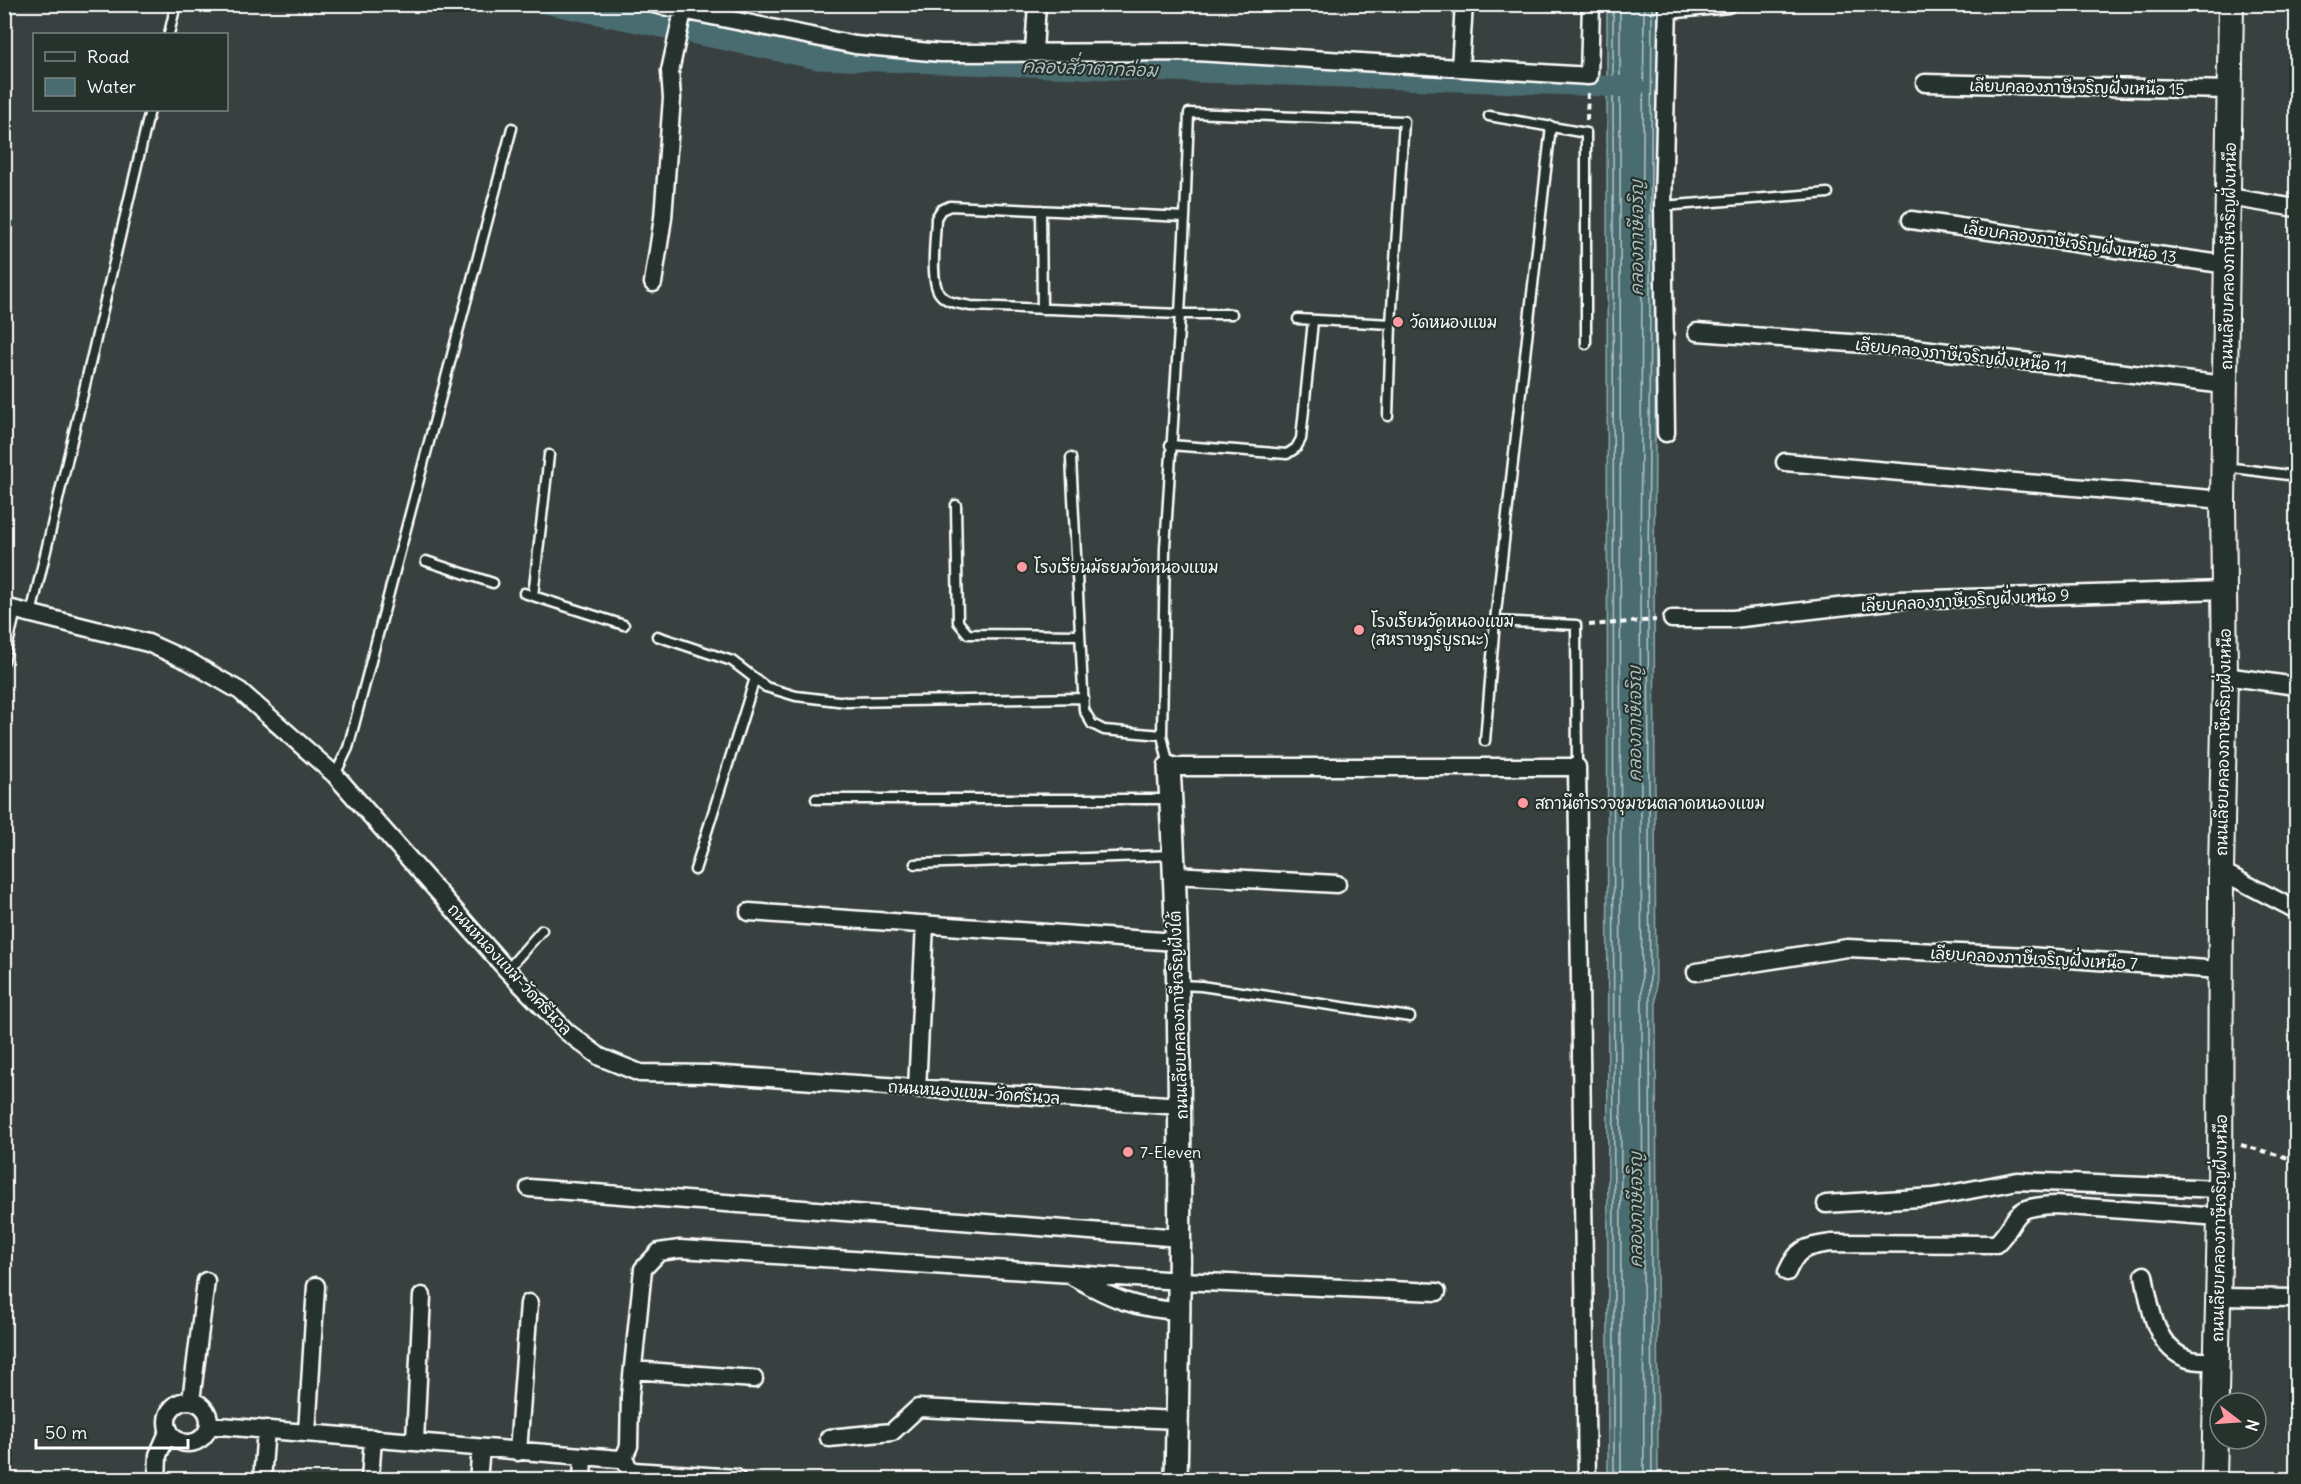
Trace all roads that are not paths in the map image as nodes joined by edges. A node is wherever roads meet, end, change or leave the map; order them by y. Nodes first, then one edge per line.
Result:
1 (176, 4) edge
2 (653, 4) edge
3 (1037, 4) edge
4 (1464, 4) edge
5 (1591, 4) edge
6 (1728, 4) edge
7 (2231, 4) edge
8 (1668, 7) edge
9 (683, 11) junction
10 (169, 33) edge
11 (1034, 51) junction
12 (1460, 68) junction
13 (1924, 83) dead end
14 (2230, 90) junction
15 (150, 111) edge
16 (1488, 116) dead end
17 (1551, 126) junction
18 (512, 128) dead end
19 (1828, 193) dead end
20 (2229, 197) junction
21 (1663, 206) junction
22 (2296, 208) edge
23 (1041, 210) junction
24 (1185, 217) junction
25 (1911, 220) dead end
26 (2228, 265) junction
27 (653, 283) dead end
28 (1042, 309) junction
29 (1180, 314) junction
30 (1232, 314) dead end
31 (1298, 320) dead end
32 (1313, 321) junction
33 (1391, 324) junction
34 (1697, 332) dead end
35 (1586, 344) dead end
36 (2225, 385) junction
37 (1388, 416) dead end
38 (1666, 433) dead end
39 (1170, 445) junction
40 (549, 455) dead end
41 (1071, 458) dead end
42 (1785, 462) dead end
43 (2223, 467) junction
44 (2296, 476) edge
45 (2223, 500) junction
46 (956, 505) dead end
47 (426, 561) dead end
48 (493, 583) dead end
49 (2224, 590) junction
50 (524, 593) dead end
51 (533, 596) junction
52 (17, 610) edge
53 (1672, 619) road end
54 (1495, 621) junction
55 (624, 625) dead end
56 (1080, 635) junction
57 (657, 636) dead end
58 (4, 661) edge
59 (2225, 676) junction
60 (755, 678) junction
61 (2296, 686) edge
62 (1084, 698) junction
63 (1162, 735) junction
64 (1485, 741) dead end
65 (1169, 766) junction
66 (1576, 767) junction
67 (335, 775) junction
68 (816, 799) dead end
69 (1171, 799) junction
70 (915, 864) dead end
71 (1173, 865) junction
72 (695, 870) dead end
73 (2220, 871) junction
74 (1337, 884) dead end
75 (2296, 910) edge
76 (749, 912) dead end
77 (924, 924) junction
78 (542, 930) dead end
79 (1176, 942) junction
80 (507, 970) junction
81 (2220, 970) junction
82 (1696, 972) dead end
83 (1177, 985) junction
84 (1410, 1017) dead end
85 (917, 1089) junction
86 (1181, 1106) junction
87 (529, 1188) dead end
88 (2220, 1189) junction
89 (1827, 1204) dead end
90 (2220, 1217) junction
91 (1181, 1238) junction
92 (1787, 1272) dead end
93 (1068, 1274) junction
94 (2144, 1275) dead end
95 (206, 1281) dead end
96 (1181, 1281) junction
97 (316, 1286) dead end
98 (1437, 1292) dead end
99 (422, 1296) dead end
100 (2218, 1297) junction
101 (2296, 1298) edge
102 (529, 1303) dead end
103 (1181, 1311) junction
104 (2217, 1361) junction
105 (633, 1371) junction
106 (754, 1378) dead end
107 (192, 1401) junction
108 (1177, 1420) junction
109 (209, 1425) junction
110 (266, 1429) junction
111 (169, 1430) junction
112 (307, 1433) junction
113 (373, 1438) junction
114 (829, 1438) dead end
115 (415, 1442) junction
116 (481, 1448) junction
117 (518, 1452) junction
118 (624, 1457) junction
119 (583, 1458) junction
120 (736, 1478) edge
121 (157, 1479) edge
122 (262, 1479) edge
123 (370, 1479) edge
124 (478, 1479) edge
125 (582, 1479) edge
126 (1176, 1479) edge
127 (1587, 1479) edge
128 (2214, 1479) edge

1 - 10 lane
2 - 9 street
3 - 11 street
4 - 12 street
5 - 12 street
6 - 8 street
7 - 14 main road, ถนนเลียบคลองภาษีเจริญฝั่งเหนือ
8 - 21 street
9 - 11 street
9 - 27 street
11 - 12 street
13 - 14 street, เลียบคลองภาษีเจริญฝั่งเหนือ 15
14 - 20 main road, ถนนเลียบคลองภาษีเจริญฝั่งเหนือ
15 - 52 lane
16 - 17 lane
17 - 35 lane
17 - 54 lane
18 - 67 lane
19 - 21 lane
20 - 22 street
20 - 26 main road, ถนนเลียบคลองภาษีเจริญฝั่งเหนือ
21 - 38 street
23 - 24 lane
23 - 28 lane
23 - 28 lane
24 - 29 lane
24 - 33 lane
25 - 26 street, เลียบคลองภาษีเจริญฝั่งเหนือ 13
26 - 36 main road, ถนนเลียบคลองภาษีเจริญฝั่งเหนือ
28 - 29 lane
29 - 30 lane
29 - 39 lane
31 - 32 lane
32 - 33 lane
32 - 39 lane
33 - 37 lane
34 - 36 street, เลียบคลองภาษีเจริญฝั่งเหนือ 11
36 - 43 main road, ถนนเลียบคลองภาษีเจริญฝั่งเหนือ
39 - 63 lane
40 - 51 lane
41 - 56 lane
42 - 45 street
43 - 44 lane
43 - 45 main road, ถนนเลียบคลองภาษีเจริญฝั่งเหนือ
45 - 49 main road, ถนนเลียบคลองภาษีเจริญฝั่งเหนือ
46 - 56 lane
47 - 48 lane
49 - 53 street, เลียบคลองภาษีเจริญฝั่งเหนือ 9
49 - 59 main road, ถนนเลียบคลองภาษีเจริญฝั่งเหนือ
50 - 51 lane
51 - 55 lane
52 - 58 lane
52 - 67 street, ถนนหนองแขม-วัดศรีนวล
54 - 64 lane
54 - 66 lane
56 - 62 lane
57 - 60 lane
59 - 61 street
59 - 73 main road, ถนนเลียบคลองภาษีเจริญฝั่งเหนือ
60 - 62 lane
60 - 72 lane
62 - 63 lane
63 - 65 lane
65 - 66 street
65 - 69 street, ถนนเลียบคลองภาษีเจริญฝั่งใต้
66 - 127 street
67 - 80 street, ถนนหนองแขม-วัดศรีนวล
68 - 69 lane
69 - 71 street, ถนนเลียบคลองภาษีเจริญฝั่งใต้
70 - 71 lane
71 - 74 street
71 - 79 street, ถนนเลียบคลองภาษีเจริญฝั่งใต้
73 - 75 street
73 - 81 main road, ถนนเลียบคลองภาษีเจริญฝั่งเหนือ
76 - 77 street
77 - 79 street
77 - 85 street
78 - 80 lane
79 - 83 street, ถนนเลียบคลองภาษีเจริญฝั่งใต้
80 - 85 street, ถนนหนองแขม-วัดศรีนวล
81 - 82 street, เลียบคลองภาษีเจริญฝั่งเหนือ 7
81 - 88 main road, ถนนเลียบคลองภาษีเจริญฝั่งเหนือ
83 - 84 lane
83 - 86 street, ถนนเลียบคลองภาษีเจริญฝั่งใต้
85 - 86 street, ถนนหนองแขม-วัดศรีนวล
86 - 91 street, ถนนเลียบคลองภาษีเจริญฝั่งใต้
87 - 91 street
88 - 89 street
88 - 90 main road, ถนนเลียบคลองภาษีเจริญฝั่งเหนือ
90 - 92 street
90 - 100 main road, ถนนเลียบคลองภาษีเจริญฝั่งเหนือ
91 - 96 street, ถนนเลียบคลองภาษีเจริญฝั่งใต้
93 - 96 street
93 - 103 street
93 - 105 street
94 - 104 street
95 - 107 street
96 - 98 street
96 - 103 street, ถนนเลียบคลองภาษีเจริญฝั่งใต้
97 - 112 street
99 - 115 street
100 - 101 street
100 - 104 main road, ถนนเลียบคลองภาษีเจริญฝั่งเหนือ
102 - 117 street
103 - 108 street, ถนนเลียบคลองภาษีเจริญฝั่งใต้
104 - 128 main road, ถนนเลียบคลองภาษีเจริญฝั่งเหนือ
105 - 106 street
105 - 118 street
107 - 109 street
107 - 111 street
108 - 114 street
108 - 126 street, ถนนเลียบคลองภาษีเจริญฝั่งใต้
109 - 110 street
109 - 111 street
110 - 112 street
110 - 122 street
111 - 121 street
112 - 113 street
113 - 115 street
113 - 123 street
115 - 116 street
116 - 117 street
116 - 124 street
117 - 119 street
118 - 119 street
118 - 120 street
119 - 125 street

